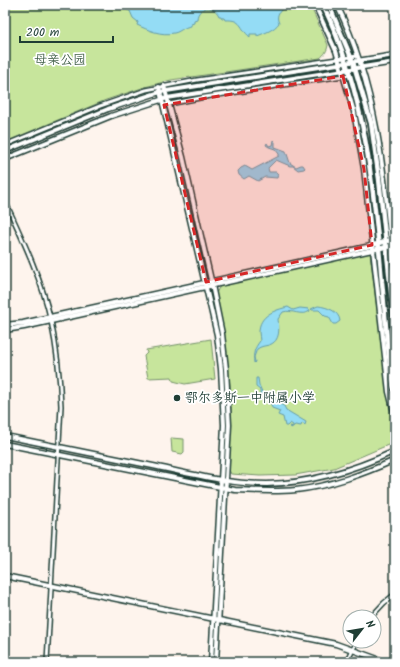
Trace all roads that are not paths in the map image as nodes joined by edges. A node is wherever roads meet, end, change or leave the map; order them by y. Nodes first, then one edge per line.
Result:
1 (316, 5) edge
2 (323, 5) edge
3 (329, 5) edge
4 (337, 5) edge
5 (395, 55) edge
6 (351, 56) junction
7 (357, 56) junction
8 (338, 58) junction
9 (345, 60) junction
10 (359, 61) junction
11 (353, 62) junction
12 (395, 62) edge
13 (340, 64) junction
14 (358, 68) junction
15 (342, 70) junction
16 (349, 72) junction
17 (343, 76) junction
18 (162, 89) junction
19 (165, 99) junction
20 (169, 104) junction
21 (164, 105) junction
22 (5, 145) edge
23 (5, 151) edge
24 (5, 159) edge
25 (5, 202) edge
26 (395, 239) edge
27 (390, 244) edge
28 (379, 246) junction
29 (372, 248) junction
30 (212, 283) junction
31 (206, 284) junction
32 (395, 286) edge
33 (50, 319) junction
34 (5, 325) edge
35 (395, 329) edge
36 (5, 330) edge
37 (395, 394) edge
38 (395, 416) edge
39 (5, 436) edge
40 (5, 444) edge
41 (59, 447) junction
42 (395, 451) edge
43 (58, 455) junction
44 (395, 460) edge
45 (223, 480) junction
46 (223, 488) junction
47 (5, 576) edge
48 (51, 586) junction
49 (395, 594) edge
50 (378, 609) edge
51 (216, 618) junction
52 (342, 646) edge
53 (353, 649) joint
54 (47, 662) edge
55 (211, 662) edge
56 (216, 662) edge
57 (347, 662) edge
58 (386, 662) edge

1 - 8 street
2 - 9 main road
3 - 6 main road
4 - 7 street
5 - 10 street
6 - 7 street
6 - 9 street
6 - 11 main road
7 - 10 street
8 - 9 street
8 - 13 street
8 - 18 street
9 - 11 street
9 - 13 street
9 - 16 main road
10 - 11 street
10 - 14 street
11 - 14 main road
12 - 14 street
13 - 15 street
13 - 18 street
14 - 16 street
14 - 27 main road
15 - 16 street
15 - 17 street
15 - 19 street
16 - 17 street
16 - 28 main road
17 - 20 street
17 - 29 street
18 - 19 street
18 - 22 street
18 - 23 street
19 - 20 street
19 - 21 street
19 - 24 street
20 - 21 street
20 - 30 street
21 - 31 street
25 - 33 street
26 - 27 street
27 - 28 street
27 - 32 street
27 - 35 main road
28 - 29 street
28 - 37 main road
29 - 30 street
29 - 38 street
30 - 31 street
30 - 45 street
31 - 33 street
31 - 45 street
33 - 34 street
33 - 36 street
33 - 41 street
39 - 41 street
40 - 43 street
41 - 43 street
41 - 45 street
42 - 45 street
43 - 46 street
43 - 48 street
44 - 46 street
45 - 46 street
46 - 51 street
47 - 48 street
48 - 51 street
48 - 54 street
49 - 50 street
51 - 52 street
51 - 55 street
51 - 56 street
53 - 57 street
53 - 58 street

